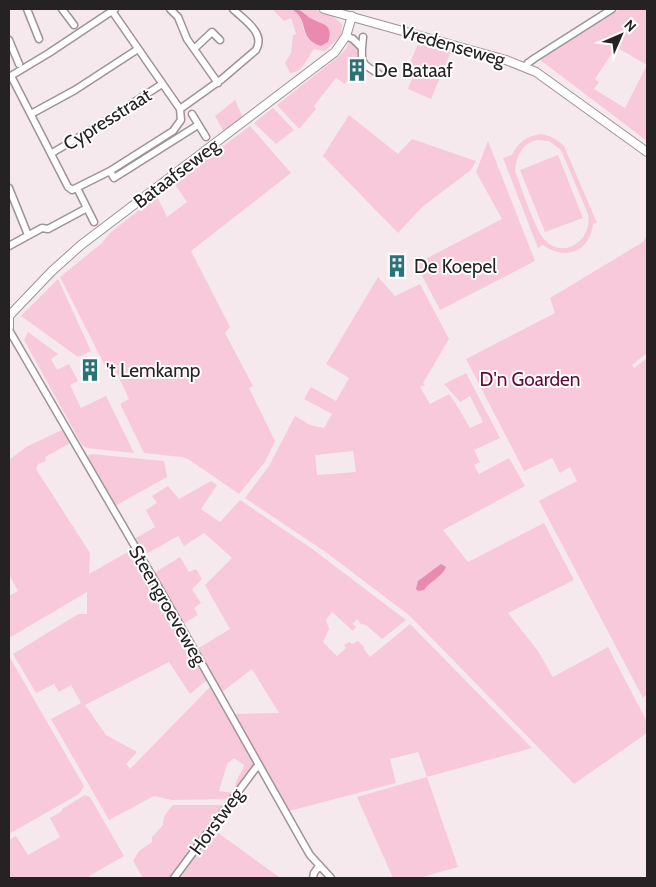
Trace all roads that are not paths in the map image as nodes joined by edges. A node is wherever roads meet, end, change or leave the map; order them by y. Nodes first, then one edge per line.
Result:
1 (27, 9) edge
2 (62, 9) edge
3 (170, 9) edge
4 (233, 9) edge
5 (324, 9) edge
6 (612, 9) edge
7 (113, 10) edge
8 (353, 12) edge
9 (74, 25) dead end
10 (346, 36) junction
11 (363, 36) dead end
12 (39, 39) dead end
13 (9, 40) edge
14 (220, 40) dead end
15 (138, 48) junction
16 (362, 48) junction
17 (194, 49) junction
18 (19, 64) dead end
19 (525, 67) junction
20 (379, 74) dead end
21 (10, 76) edge
22 (218, 83) junction
23 (162, 84) junction
24 (180, 109) junction
25 (31, 114) junction
26 (192, 114) dead end
27 (198, 125) junction
28 (164, 137) junction
29 (206, 138) dead end
30 (169, 143) junction
31 (647, 152) edge
32 (52, 153) junction
33 (110, 171) junction
34 (9, 188) edge
35 (77, 188) junction
36 (87, 208) junction
37 (94, 222) dead end
38 (28, 235) junction
39 (9, 246) edge
40 (9, 317) edge
41 (9, 328) edge
42 (258, 764) junction
43 (319, 866) junction
44 (174, 878) edge
45 (313, 878) edge
46 (331, 878) edge

1 - 12 street
2 - 9 street
3 - 17 street
4 - 22 street
5 - 8 main road, Vredenseweg
6 - 19 street
7 - 15 street
7 - 21 street
8 - 10 main road, Bataafseweg
8 - 19 main road, Vredenseweg
10 - 16 street
10 - 40 main road, Bataafseweg
11 - 16 street
13 - 18 street
14 - 17 street
15 - 23 street
15 - 25 street
16 - 20 street
17 - 22 street
19 - 31 main road, Vredenseweg
21 - 25 street
22 - 24 street
23 - 24 street
23 - 32 street, Cypresstraat
24 - 28 street
25 - 32 street
26 - 27 street
27 - 29 street
27 - 30 street
28 - 30 street
28 - 33 street
30 - 33 street
32 - 35 street
33 - 35 street
34 - 38 street
35 - 36 street
36 - 37 street
36 - 38 street
38 - 39 street
40 - 41 main road
41 - 42 street, Steengroeveweg
42 - 43 street, Steengroeveweg
42 - 44 street, Horstweg
43 - 45 street
43 - 46 street, Steengroeveweg

